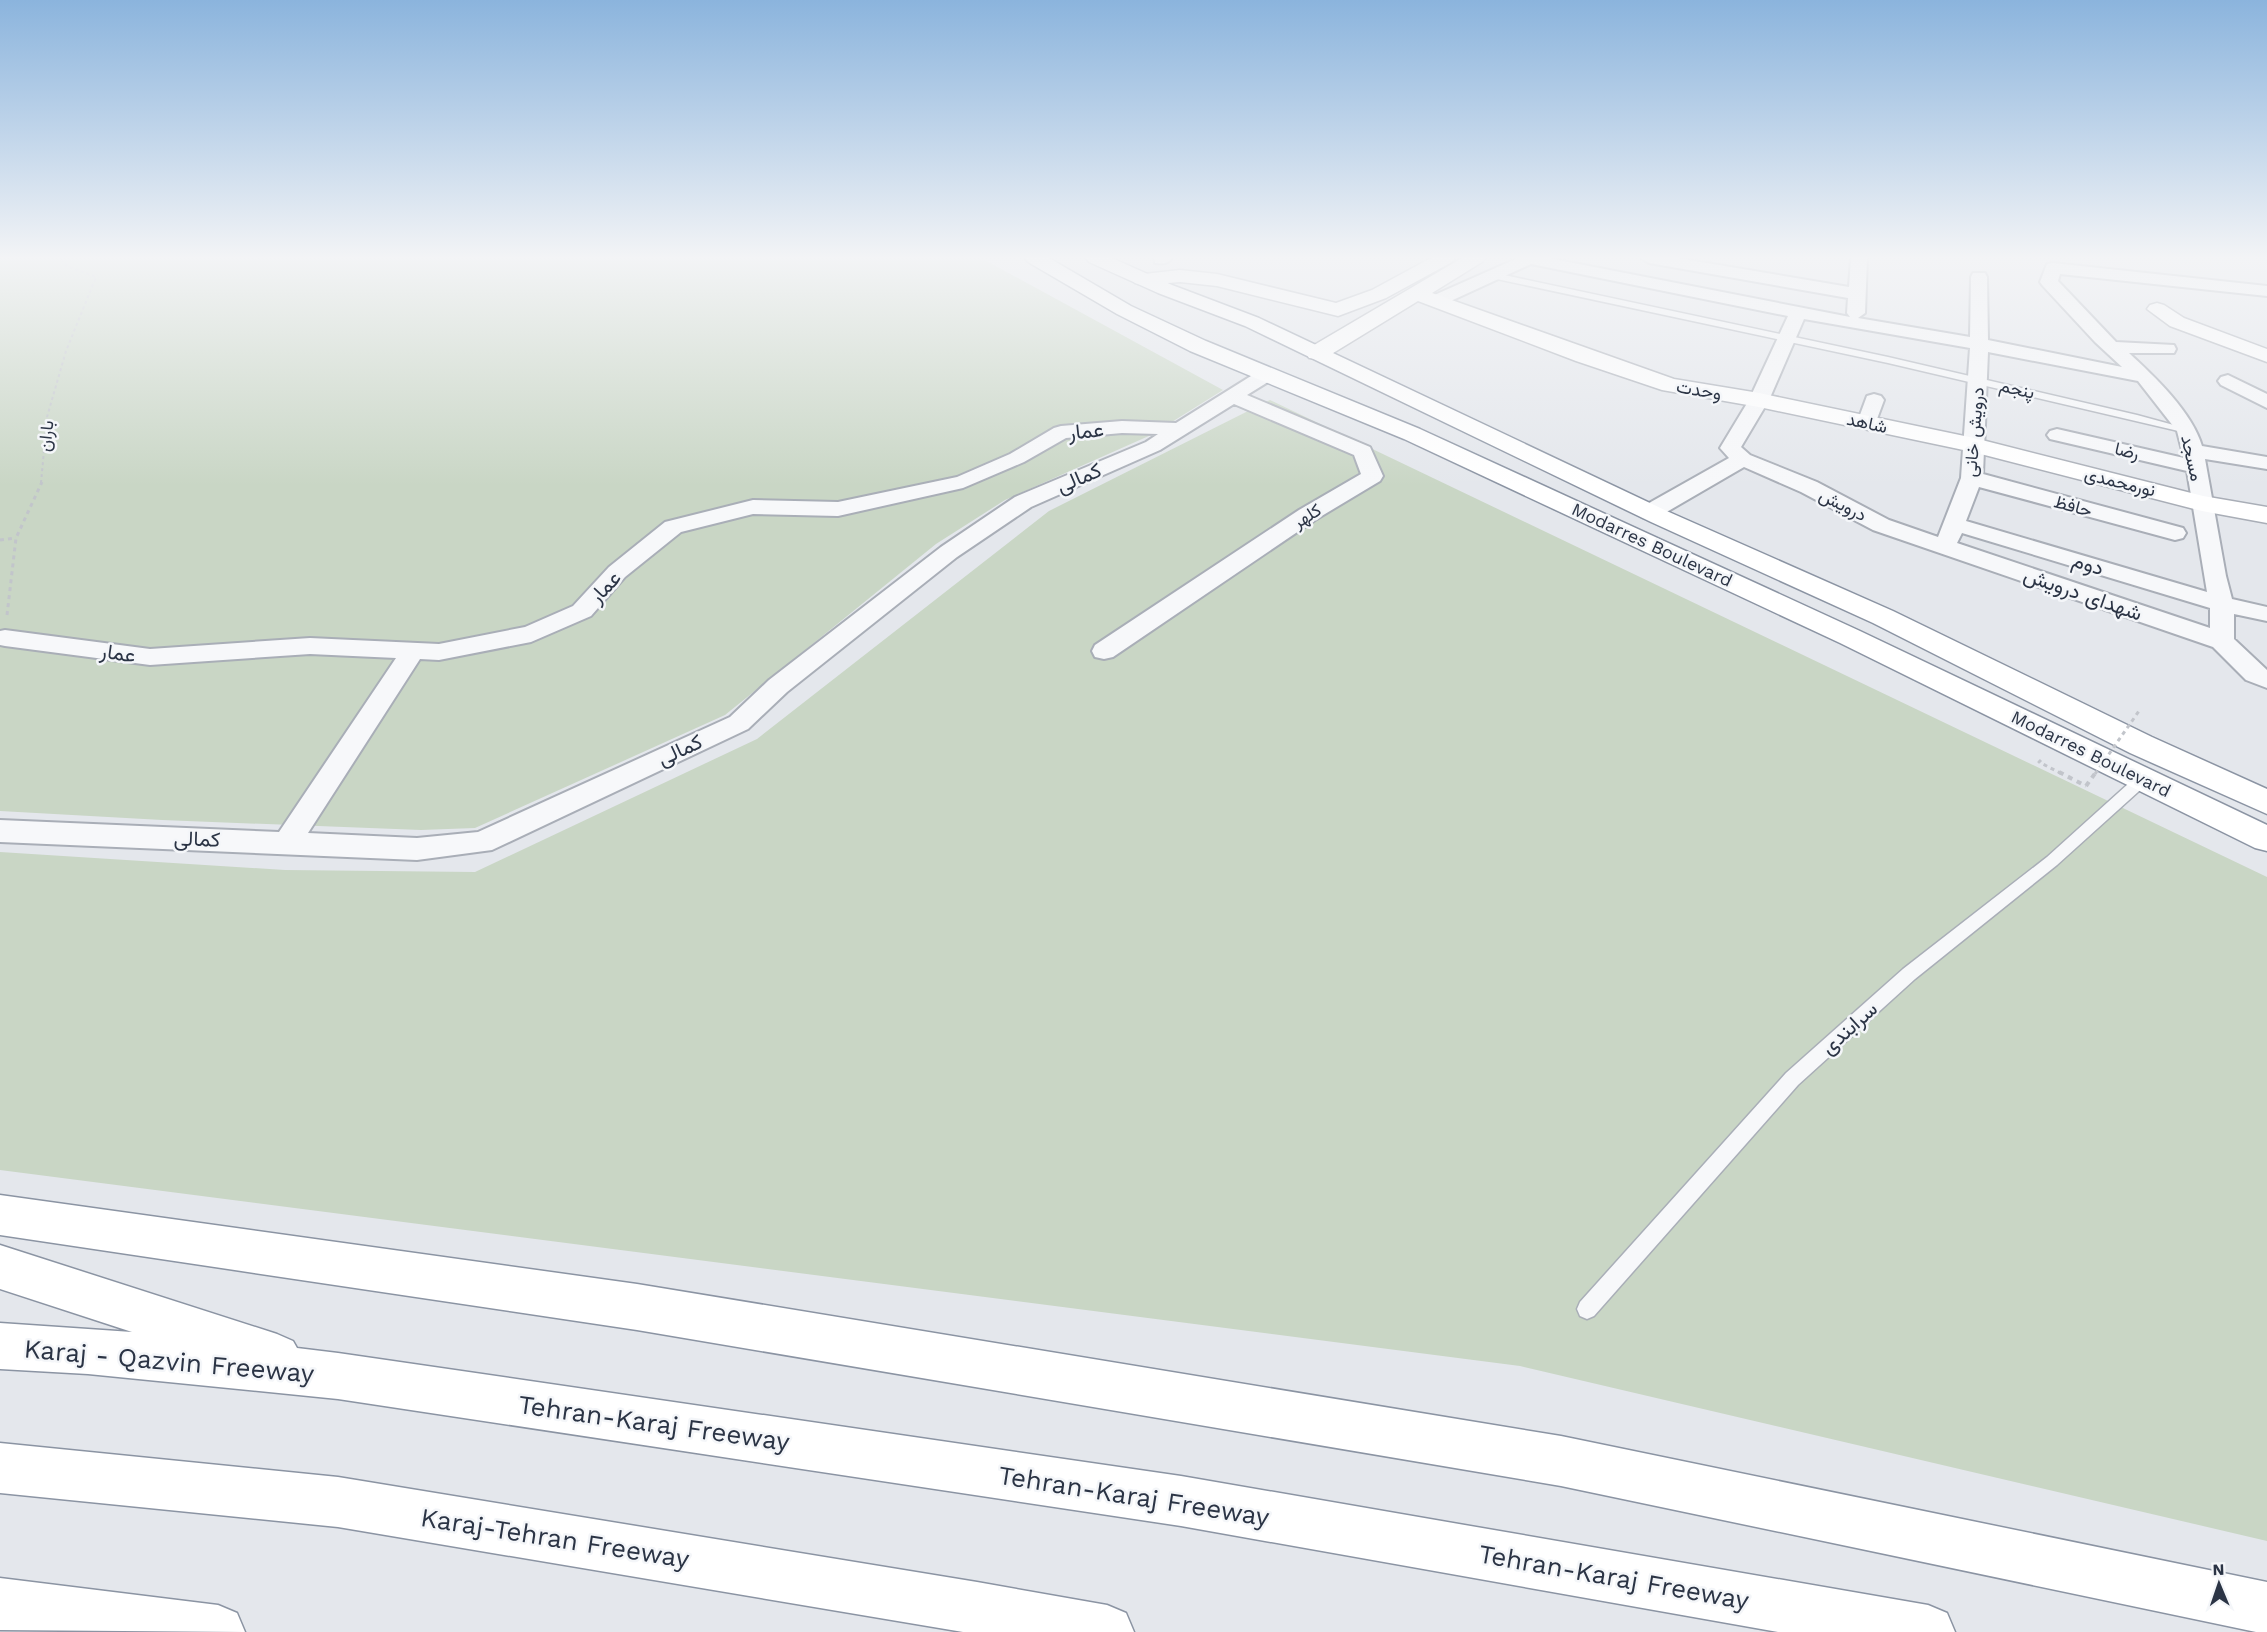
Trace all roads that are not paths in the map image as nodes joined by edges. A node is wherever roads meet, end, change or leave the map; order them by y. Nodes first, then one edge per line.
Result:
1 (1173, 334) edge
2 (1197, 334) edge
3 (1277, 334) edge
4 (1355, 334) edge
5 (1525, 334) edge
6 (1768, 334) edge
7 (1789, 334) edge
8 (1920, 334) edge
9 (1978, 334) edge
10 (2099, 334) edge
11 (2209, 334) edge
12 (2251, 334) edge
13 (1787, 338) junction
14 (2267, 340) edge
15 (1978, 344) junction
16 (1198, 346) junction
17 (2111, 347) junction
18 (2167, 349) dead end
19 (1317, 353) junction
20 (2267, 356) edge
21 (1266, 375) junction
22 (2144, 377) junction
23 (1979, 380) junction
24 (2229, 381) dead end
25 (1232, 396) junction
26 (1759, 400) junction
27 (1874, 400) dead end
28 (2267, 402) edge
29 (1867, 423) junction
30 (1182, 429) junction
31 (2057, 435) dead end
32 (1974, 445) junction
33 (2192, 450) junction
34 (1743, 459) junction
35 (2267, 462) edge
36 (1972, 478) junction
37 (2202, 503) junction
38 (1650, 512) junction
39 (2267, 515) edge
40 (1954, 524) junction
41 (2175, 533) dead end
42 (1945, 547) junction
43 (2222, 604) junction
44 (2267, 614) edge
45 (5, 638) road end
46 (2222, 641) junction
47 (413, 651) junction
48 (1104, 651) dead end
49 (2267, 680) edge
50 (2141, 745) junction
51 (2143, 779) junction
52 (2267, 795) edge
53 (2267, 802) edge
54 (0, 831) edge
55 (2267, 839) edge
56 (287, 843) junction
57 (0, 1215) edge
58 (0, 1267) edge
59 (1587, 1309) dead end
60 (0, 1346) edge
61 (338, 1376) junction
62 (0, 1468) edge
63 (0, 1604) edge
64 (2267, 1608) edge
65 (218, 1632) edge
66 (1107, 1632) edge
67 (1928, 1632) edge

1 - 16 main road, Modarres Boulevard
2 - 16 main road
3 - 19 main road, Modarres Boulevard
4 - 19 main road
5 - 26 main road, وحدت
6 - 13 lane, پنجم
7 - 13 street
8 - 15 street
9 - 15 street, درویش خانی
10 - 17 street, مسجد
11 - 20 main road
12 - 14 main road
13 - 23 lane, پنجم
13 - 26 street
15 - 22 street
15 - 23 street, درویش خانی
16 - 21 main road, Modarres Boulevard
17 - 18 street
17 - 22 street, مسجد
19 - 38 main road, Modarres Boulevard
21 - 25 street, کمالی
21 - 51 main road, Modarres Boulevard
22 - 33 street, مسجد
23 - 32 street, درویش خانی
23 - 33 lane, پنجم
24 - 28 street
25 - 30 street, کمالی
25 - 48 street, کلهر
26 - 29 main road, شاهد
26 - 34 street
27 - 29 street
29 - 32 main road, شاهد
30 - 47 street, عمار
30 - 56 street, کمالی
31 - 33 street, رضا
32 - 36 street, درویش خانی
32 - 37 main road, نورمحمدی
33 - 35 street, رضا
33 - 37 street, مسجد
34 - 38 street
34 - 42 street, درویش
36 - 40 street, درویش خانی
36 - 41 street, حافظ
37 - 39 main road, نورمحمدی
37 - 43 street, مسجد
38 - 50 main road, Modarres Boulevard
40 - 42 street, درویش خانی
40 - 43 street, دوم
42 - 46 street, شهدای درویش
43 - 44 street, دوم
43 - 46 street, مسجد
45 - 47 street, عمار
46 - 49 street
47 - 56 street
50 - 52 main road
50 - 53 main road
51 - 55 main road, Modarres Boulevard
51 - 59 lane, سرابندی
54 - 56 street, کمالی
57 - 64 main road
58 - 61 main road
60 - 61 main road, Karaj - Qazvin Freeway
61 - 67 main road, Tehran-Karaj Freeway
62 - 66 main road, Karaj-Tehran Freeway
63 - 65 main road

